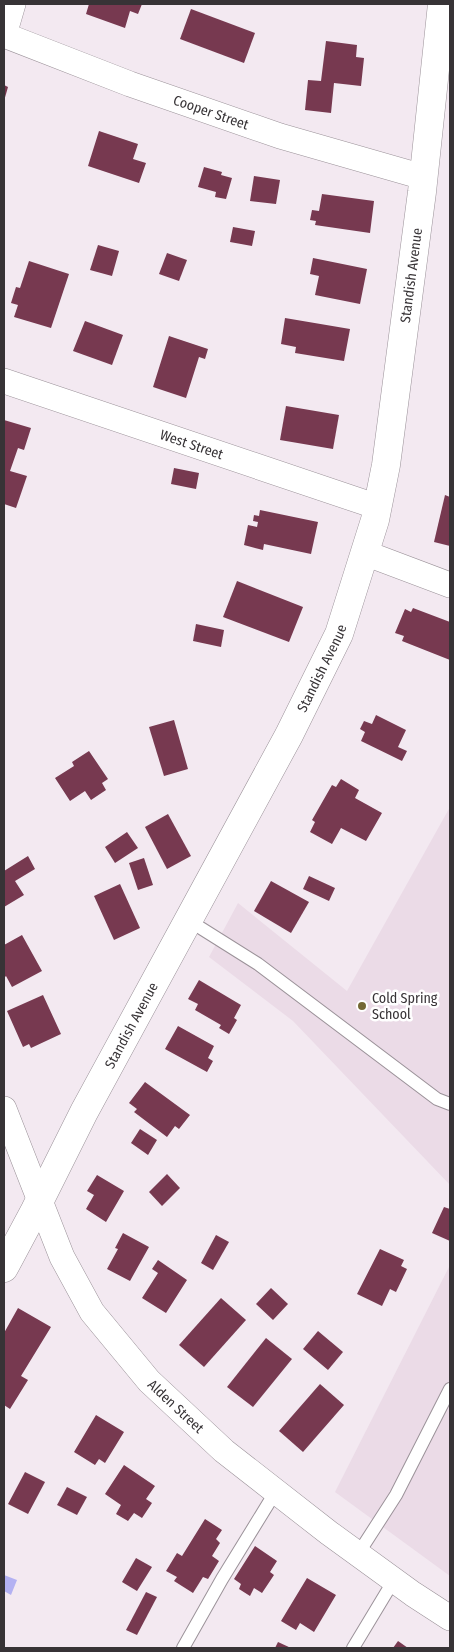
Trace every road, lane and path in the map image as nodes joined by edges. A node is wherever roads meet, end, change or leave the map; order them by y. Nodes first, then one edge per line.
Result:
1 (13, 4) edge
2 (442, 4) edge
3 (4, 35) edge
4 (423, 177) junction
5 (4, 382) edge
6 (378, 508) junction
7 (365, 553) junction
8 (450, 585) edge
9 (188, 920) junction
10 (450, 1104) edge
11 (4, 1109) edge
12 (40, 1201) junction
13 (4, 1268) edge
14 (450, 1389) edge
15 (276, 1491) junction
16 (358, 1554) junction
17 (394, 1580) junction
18 (450, 1618) edge
19 (182, 1648) edge
20 (353, 1648) edge

1 - 3 street
2 - 4 street, Standish Avenue
3 - 4 street, Cooper Street
4 - 6 street, Standish Avenue
5 - 6 street, West Street
6 - 7 street, Standish Avenue
7 - 8 street
7 - 9 street, Standish Avenue
9 - 10 lane
9 - 12 street, Standish Avenue
11 - 12 street, Alden Street
12 - 13 street, Standish Avenue
12 - 15 street, Alden Street
14 - 16 lane
15 - 16 street, Alden Street
15 - 19 lane
16 - 17 street, Alden Street
17 - 18 street, Alden Street
17 - 20 lane

